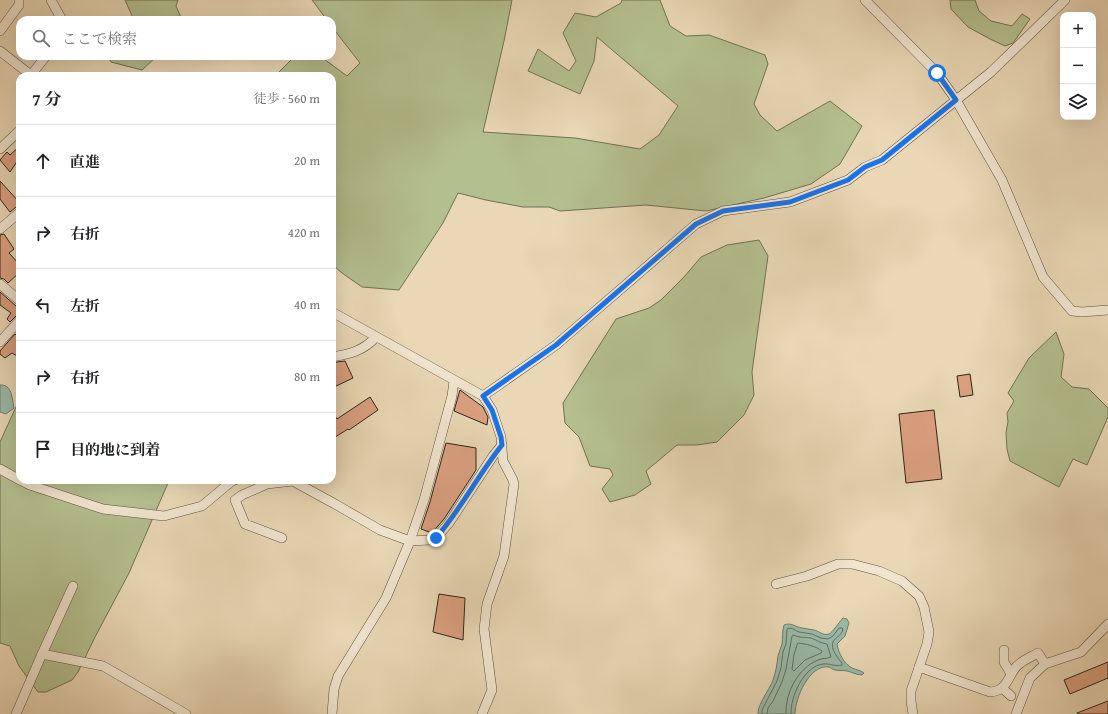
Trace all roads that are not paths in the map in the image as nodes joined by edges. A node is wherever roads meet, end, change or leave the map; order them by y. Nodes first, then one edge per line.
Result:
1 (19, 0) edge
2 (51, 0) edge
3 (865, 0) edge
4 (1065, 0) edge
5 (60, 16) edge
6 (0, 31) edge
7 (0, 51) edge
8 (43, 60) edge
9 (27, 72) edge
10 (35, 72) edge
11 (956, 100) junction
12 (16, 134) edge
13 (0, 149) edge
14 (16, 215) edge
15 (0, 229) edge
16 (0, 284) edge
17 (16, 298) edge
18 (1108, 310) edge
19 (336, 314) edge
20 (16, 324) edge
21 (376, 337) junction
22 (0, 342) edge
23 (336, 356) edge
24 (454, 381) junction
25 (483, 396) junction
26 (502, 445) junction
27 (0, 469) edge
28 (16, 478) edge
29 (27, 484) edge
30 (228, 484) edge
31 (263, 484) edge
32 (298, 484) edge
33 (282, 538) dead end
34 (410, 541) junction
35 (776, 584) dead end
36 (74, 586) dead end
37 (1108, 624) edge
38 (1004, 650) dead end
39 (42, 654) junction
40 (1045, 664) junction
41 (919, 667) junction
42 (1011, 674) junction
43 (1002, 688) junction
44 (1011, 696) dead end
45 (16, 714) edge
46 (186, 714) edge
47 (332, 714) edge
48 (482, 714) edge
49 (913, 714) edge
50 (1016, 714) edge

1 - 6 street
2 - 5 street
3 - 11 street
4 - 11 street
7 - 9 street
8 - 10 street
11 - 18 street
11 - 25 street
12 - 13 street
14 - 15 street
16 - 17 street
19 - 21 street
20 - 22 street
21 - 23 street
21 - 24 street
24 - 25 street
24 - 34 street
25 - 26 street
26 - 34 street
26 - 48 street
27 - 28 street
29 - 30 street
31 - 33 street
32 - 34 street
34 - 47 street
35 - 41 street
36 - 39 street
37 - 40 street
38 - 42 street
39 - 45 street
39 - 46 street
40 - 42 street
40 - 50 street
41 - 43 street
41 - 49 street
42 - 43 street
43 - 44 street

